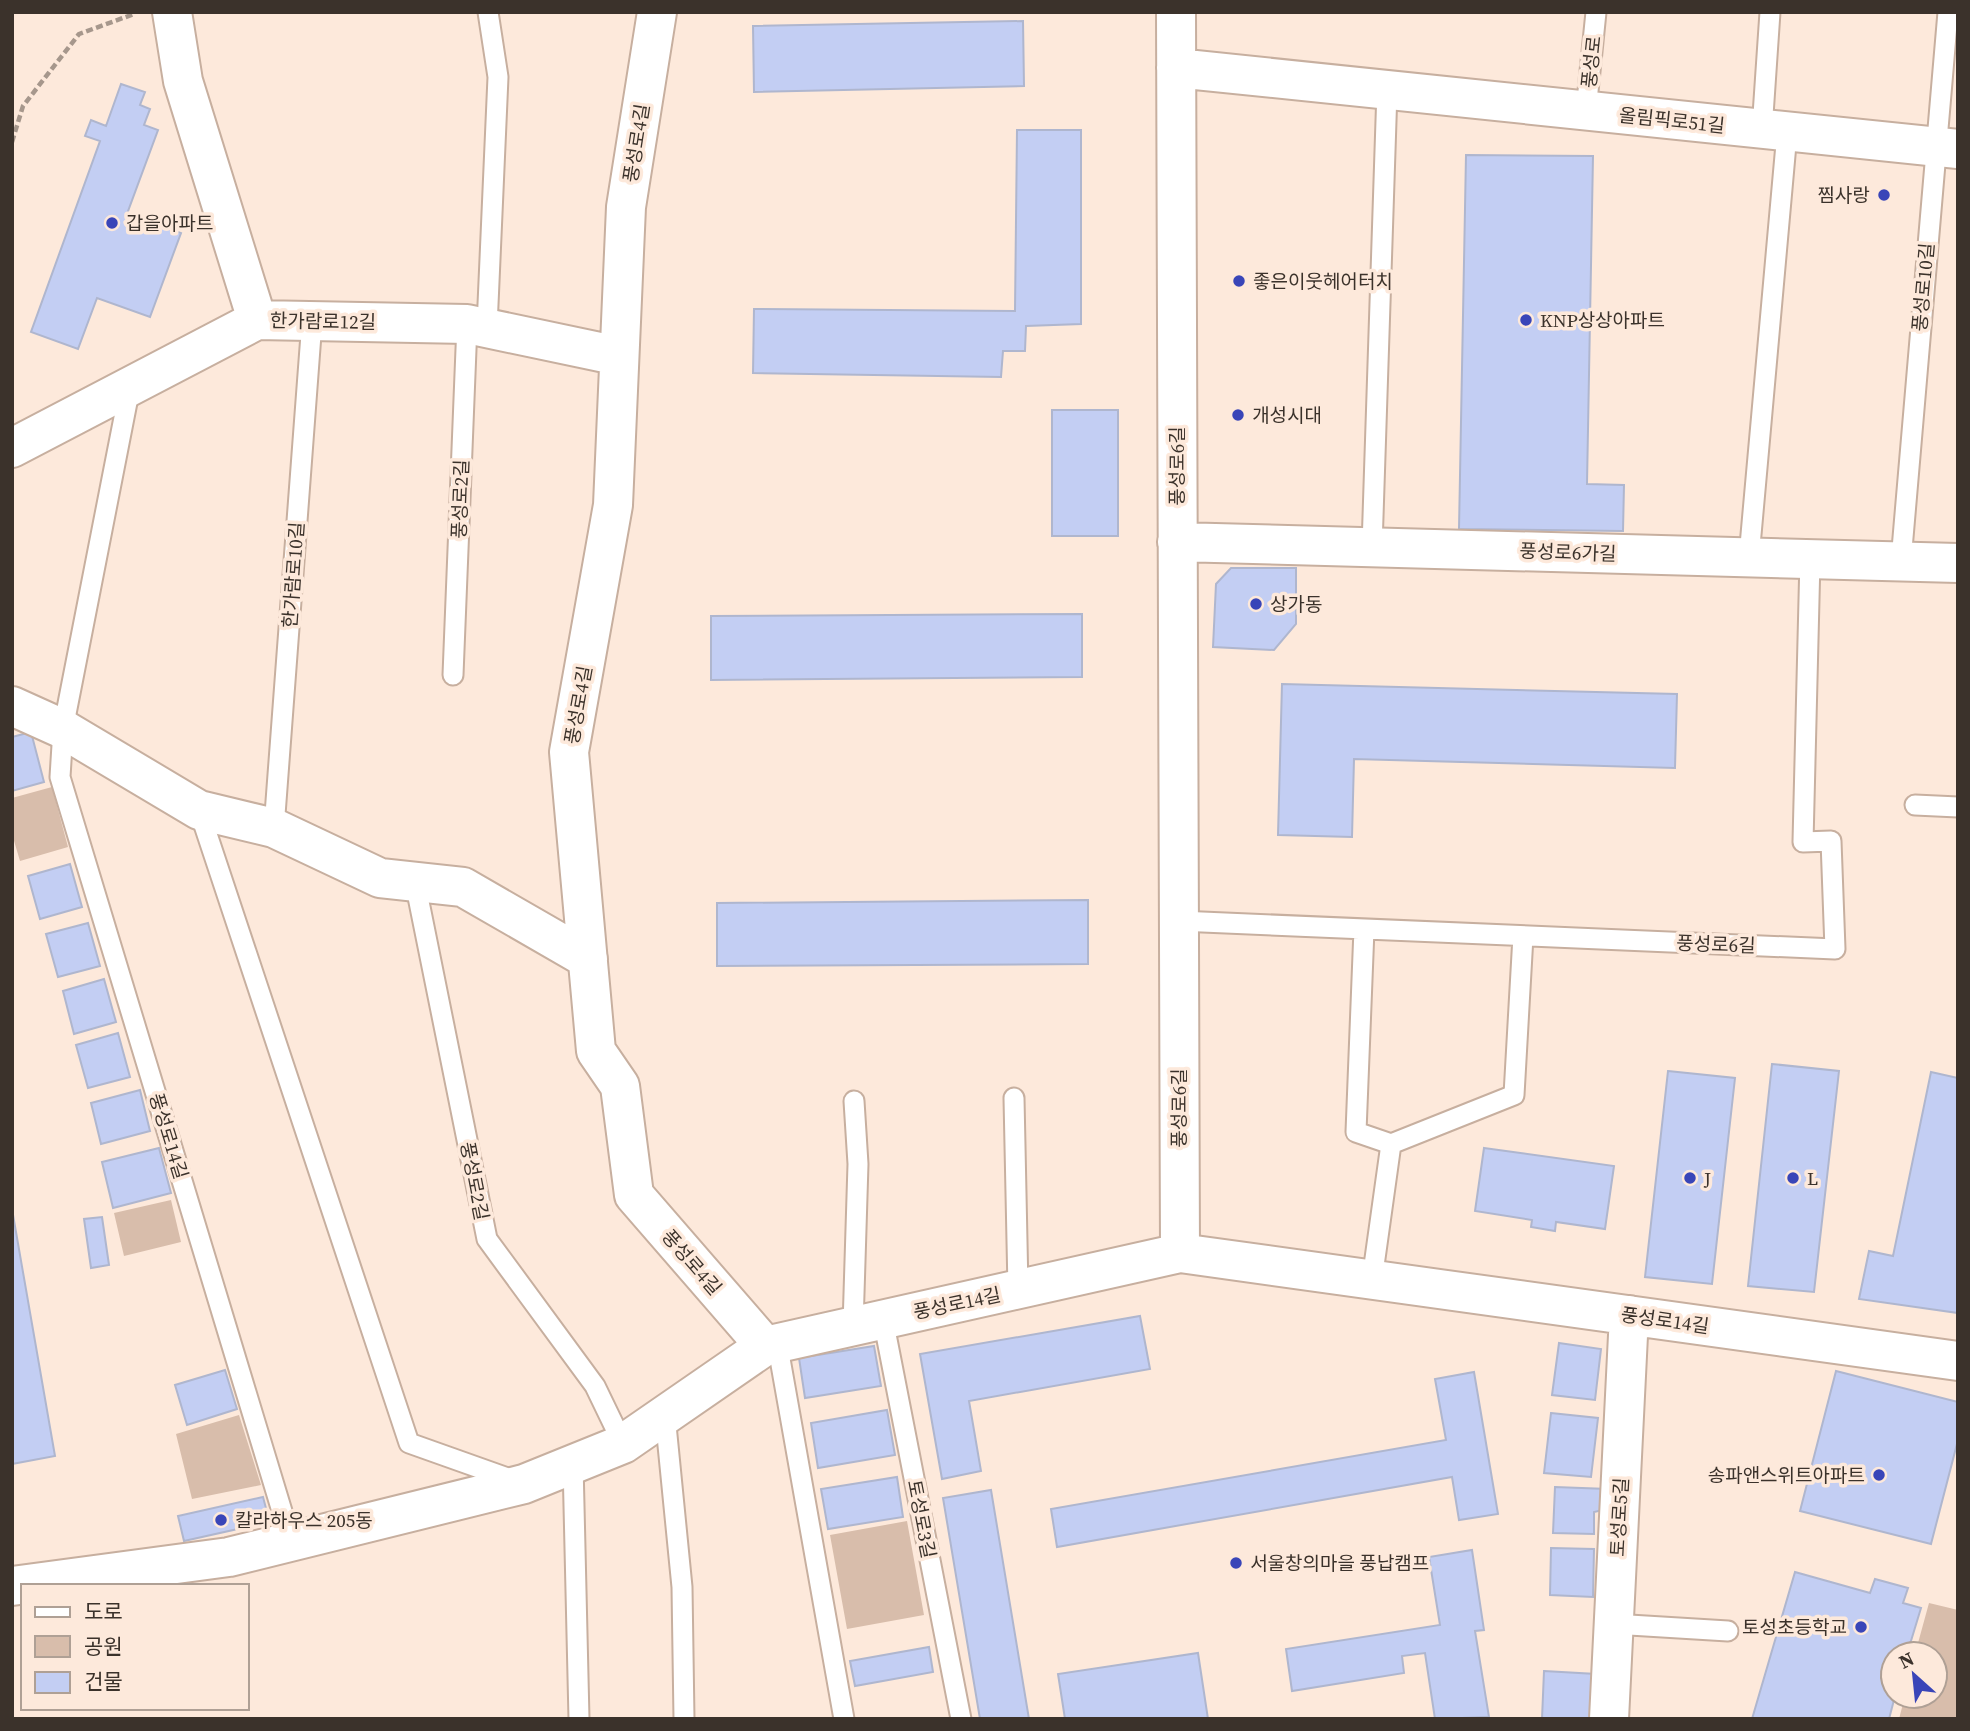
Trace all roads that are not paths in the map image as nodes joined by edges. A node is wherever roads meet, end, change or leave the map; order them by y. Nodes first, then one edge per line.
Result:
1 (172, 12) edge
2 (488, 12) edge
3 (657, 12) edge
4 (1176, 12) edge
5 (1596, 12) edge
6 (1770, 12) edge
7 (1948, 12) edge
8 (1176, 68) junction
9 (1387, 90) junction
10 (1586, 111) junction
11 (1774, 131) junction
12 (1946, 148) edge
13 (257, 320) junction
14 (312, 321) junction
15 (477, 326) junction
16 (620, 356) junction
17 (130, 387) junction
18 (12, 448) edge
19 (1177, 542) junction
20 (1372, 547) junction
21 (1749, 557) junction
22 (1810, 559) junction
23 (1901, 561) junction
24 (1958, 563) edge
25 (453, 675) dead end
26 (12, 706) edge
27 (63, 729) junction
28 (1915, 805) dead end
29 (1958, 807) edge
30 (200, 810) junction
31 (274, 828) junction
32 (415, 882) junction
33 (1179, 920) junction
34 (1364, 929) junction
35 (1523, 936) junction
36 (588, 959) junction
37 (1014, 1098) dead end
38 (854, 1101) dead end
39 (1391, 1144) junction
40 (1180, 1253) junction
41 (1372, 1280) junction
42 (1018, 1289) junction
43 (1629, 1315) junction
44 (868, 1322) junction
45 (771, 1344) junction
46 (1958, 1361) edge
47 (665, 1415) junction
48 (623, 1444) junction
49 (573, 1464) junction
50 (524, 1484) junction
51 (291, 1541) junction
52 (34, 1584) edge
53 (1614, 1624) junction
54 (1728, 1631) dead end
55 (579, 1719) edge
56 (684, 1719) edge
57 (844, 1719) edge
58 (961, 1719) edge
59 (1609, 1719) edge

1 - 13 street
2 - 15 lane, 풍성로2길
3 - 16 street, 풍성로4길
4 - 8 street, 풍성로6길
5 - 10 lane, 풍성로
6 - 11 lane
7 - 12 lane, 풍성로10길
8 - 9 street, 올림픽로51길
8 - 19 street, 풍성로6길
9 - 10 street, 올림픽로51길
9 - 20 lane
10 - 11 street, 올림픽로51길
11 - 12 street, 올림픽로51길
11 - 21 lane
12 - 23 lane, 풍성로10길
13 - 14 street, 한가람로12길
13 - 17 street, 한가람로12길
14 - 15 street, 한가람로12길
14 - 31 lane, 한가람로10길
15 - 16 street, 한가람로12길
15 - 25 lane, 풍성로2길
16 - 36 street, 풍성로4길
17 - 18 street, 한가람로12길
17 - 27 lane
19 - 20 street, 풍성로6가길
19 - 33 street, 풍성로6길
20 - 21 street, 풍성로6가길
21 - 22 street, 풍성로6가길
22 - 23 street, 풍성로6가길
22 - 35 lane, 풍성로6길
23 - 24 street, 풍성로6가길
26 - 27 street
27 - 30 street
27 - 51 lane, 풍성로14길
28 - 29 lane
30 - 31 street
30 - 50 lane
31 - 32 street
32 - 36 street
32 - 48 lane, 풍성로2길
33 - 34 lane, 풍성로6길
33 - 40 street, 풍성로6길
34 - 35 lane, 풍성로6길
34 - 39 lane
35 - 39 lane
36 - 45 street, 풍성로4길
37 - 42 lane
38 - 44 lane, 토성로3길
39 - 41 lane
40 - 41 street, 풍성로14길
40 - 42 street, 풍성로14길
41 - 43 street, 풍성로14길
42 - 44 street, 풍성로14길
43 - 46 street, 풍성로14길
43 - 53 street, 토성로5길
44 - 45 street, 풍성로14길
44 - 58 lane, 토성로3길
45 - 47 street, 풍성로14길
45 - 57 lane
47 - 48 street, 풍성로14길
47 - 56 lane
48 - 49 street, 풍성로14길
49 - 50 street, 풍성로14길
49 - 55 lane
50 - 51 street, 풍성로14길
51 - 52 street, 풍성로14길
53 - 54 lane
53 - 59 street, 토성로5길

